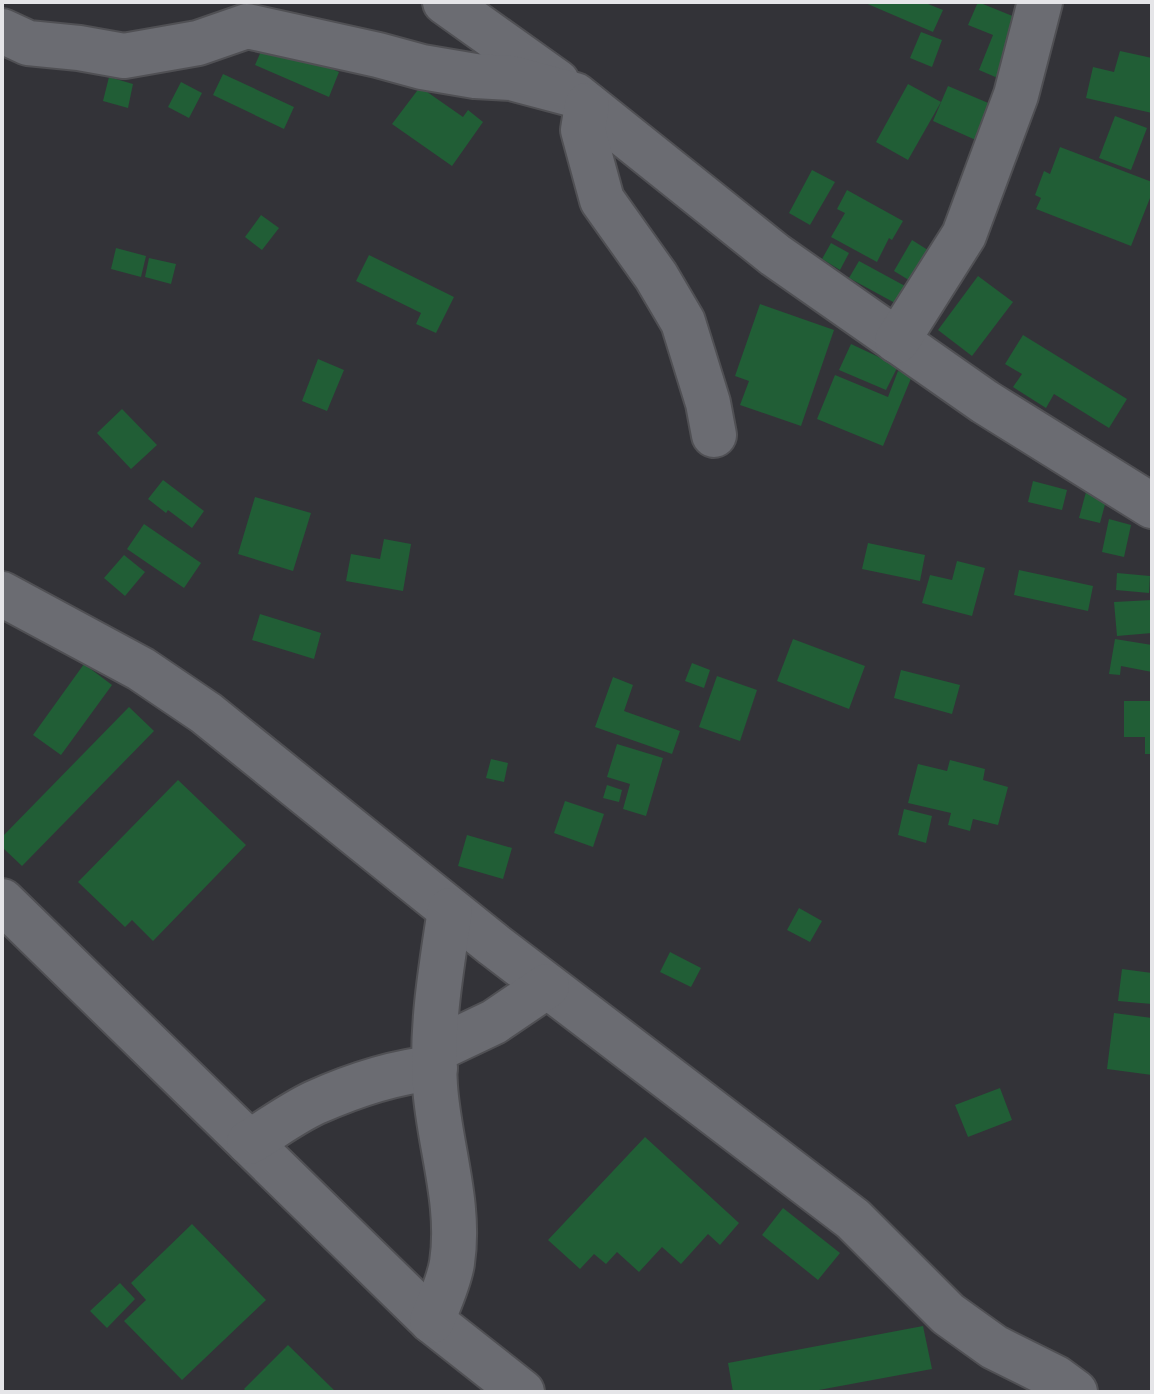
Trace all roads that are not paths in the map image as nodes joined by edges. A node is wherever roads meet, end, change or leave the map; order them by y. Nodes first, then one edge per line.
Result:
1 (445, 2) edge
2 (1040, 2) edge
3 (2, 31) edge
4 (581, 100) junction
5 (897, 341) junction
6 (714, 435) dead end
7 (1152, 506) edge
8 (2, 594) edge
9 (2, 901) edge
10 (450, 910) junction
11 (547, 986) junction
12 (435, 1059) junction
13 (249, 1142) junction
14 (432, 1321) junction
15 (522, 1392) edge
16 (1075, 1392) edge

1 - 4 street
2 - 5 street
3 - 4 street
4 - 5 street
4 - 6 street
5 - 7 street
8 - 10 street
9 - 13 street
10 - 11 street
10 - 12 street
11 - 12 street
11 - 16 street
12 - 13 street
12 - 14 street
13 - 14 street
14 - 15 street

